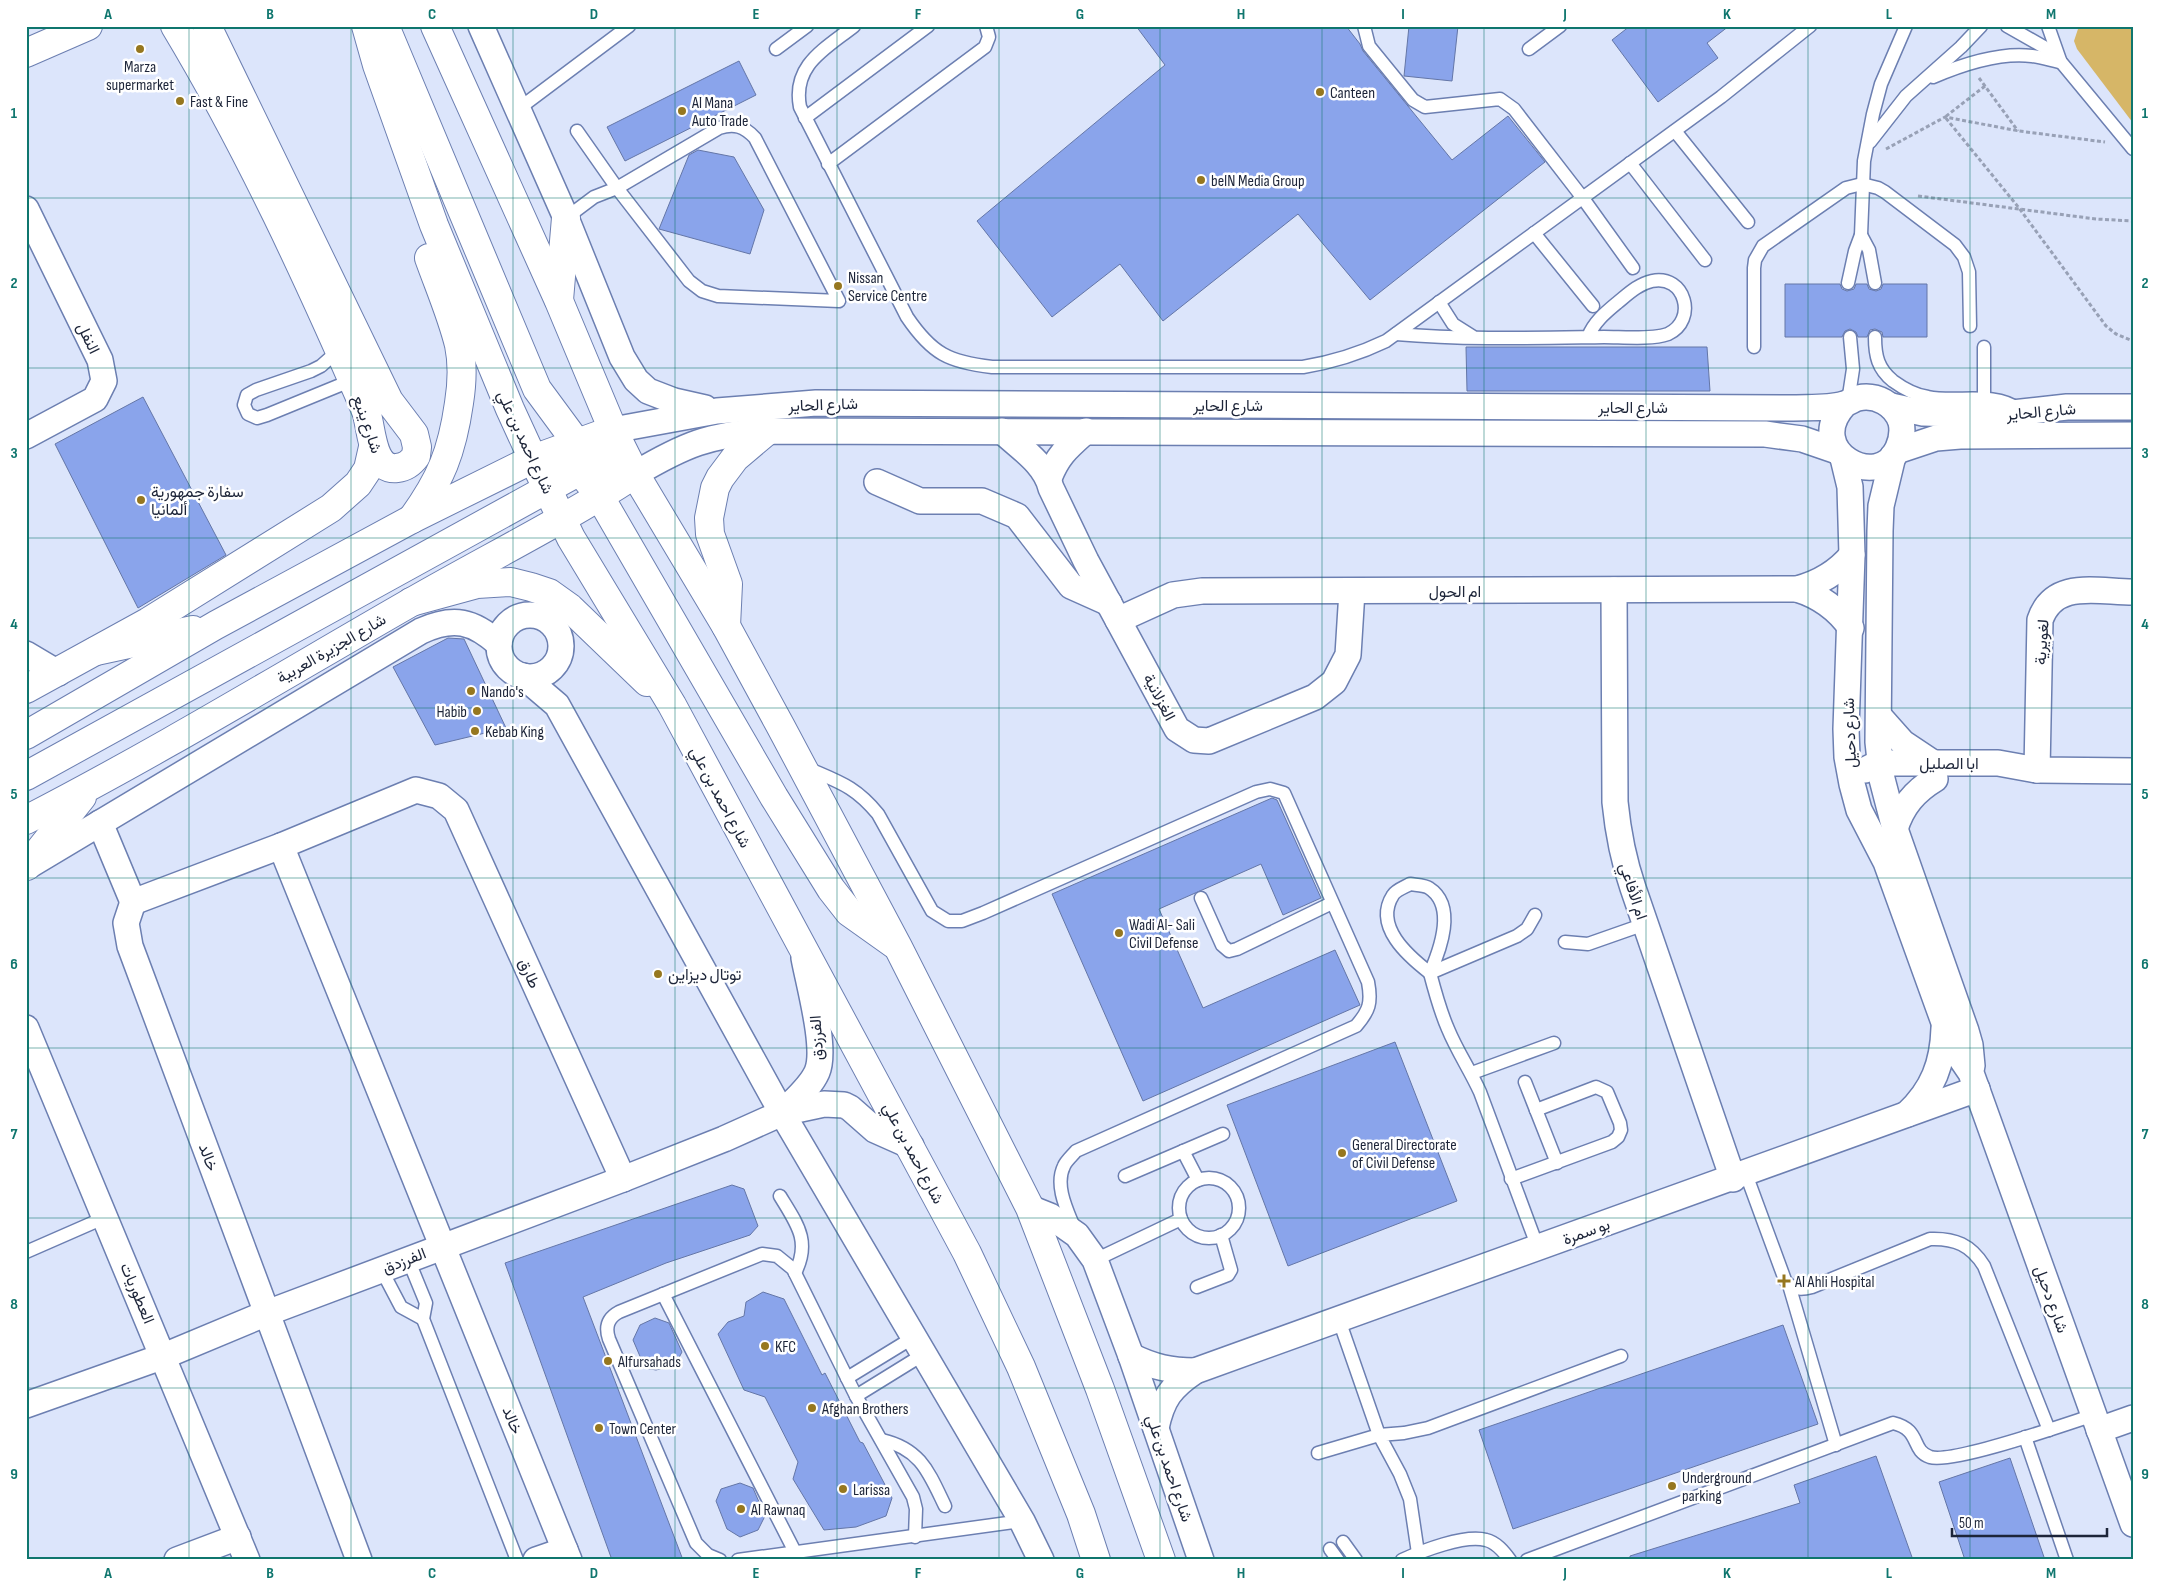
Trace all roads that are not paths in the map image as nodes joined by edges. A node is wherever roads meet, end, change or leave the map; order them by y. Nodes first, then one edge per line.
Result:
1 (88, 26) edge
2 (175, 26) edge
3 (207, 26) edge
4 (365, 26) edge
5 (385, 26) edge
6 (435, 26) edge
7 (481, 26) edge
8 (629, 26) edge
9 (807, 26) edge
10 (854, 26) edge
11 (928, 26) edge
12 (986, 26) edge
13 (1364, 26) edge
14 (1560, 26) edge
15 (1810, 26) edge
16 (1906, 26) edge
17 (1981, 26) edge
18 (2007, 26) edge
19 (2048, 26) edge
20 (776, 49) dead end
21 (1529, 49) dead end
22 (26, 53) edge
23 (2061, 62) junction
24 (1922, 81) junction
25 (517, 110) junction
26 (805, 118) junction
27 (577, 130) dead end
28 (1675, 131) junction
29 (1868, 144) junction
30 (2131, 147) edge
31 (1630, 163) junction
32 (828, 164) junction
33 (1862, 184) junction
34 (617, 188) junction
35 (275, 189) junction
36 (1582, 197) junction
37 (26, 209) edge
38 (566, 218) junction
39 (1748, 222) dead end
40 (1534, 233) junction
41 (1861, 235) junction
42 (1704, 260) dead end
43 (1633, 268) dead end
44 (1848, 284) dead end
45 (1875, 284) dead end
46 (559, 301) junction
47 (1439, 302) junction
48 (1593, 306) dead end
49 (1970, 326) dead end
50 (1396, 334) junction
51 (1588, 337) junction
52 (1474, 338) junction
53 (1850, 338) dead end
54 (1875, 338) dead end
55 (1754, 347) dead end
56 (1984, 348) dead end
57 (339, 350) junction
58 (1852, 356) junction
59 (1875, 356) junction
60 (364, 375) junction
61 (1984, 400) junction
62 (1846, 403) junction
63 (1891, 406) junction
64 (2133, 407) edge
65 (717, 411) junction
66 (2021, 413) junction
67 (613, 430) junction
68 (767, 431) junction
69 (1002, 431) junction
70 (1086, 431) junction
71 (2133, 435) edge
72 (26, 436) edge
73 (373, 447) junction
74 (1895, 453) junction
75 (1840, 454) junction
76 (584, 458) junction
77 (533, 459) junction
78 (635, 474) junction
79 (1049, 478) junction
80 (877, 482) dead end
81 (547, 489) junction
82 (600, 497) junction
83 (562, 518) junction
84 (412, 519) junction
85 (1852, 555) junction
86 (1614, 590) junction
87 (1797, 590) junction
88 (1352, 591) junction
89 (2133, 592) edge
90 (412, 602) junction
91 (1113, 612) junction
92 (216, 625) junction
93 (726, 626) junction
94 (1851, 628) junction
95 (499, 644) junction
96 (96, 651) junction
97 (26, 654) edge
98 (552, 668) junction
99 (58, 673) junction
100 (523, 676) junction
101 (26, 688) edge
102 (557, 705) junction
103 (672, 705) junction
104 (1878, 716) junction
105 (26, 735) edge
106 (800, 765) junction
107 (2037, 770) junction
108 (1934, 771) junction
109 (2133, 771) edge
110 (1865, 773) junction
111 (26, 776) edge
112 (92, 786) junction
113 (26, 820) edge
114 (100, 823) junction
115 (1895, 829) junction
116 (281, 846) junction
117 (27, 866) edge
118 (1201, 898) dead end
119 (133, 902) junction
120 (1332, 903) junction
121 (1535, 915) dead end
122 (1645, 924) junction
123 (1566, 942) dead end
124 (898, 947) junction
125 (803, 951) junction
126 (1430, 973) junction
127 (1944, 1020) junction
128 (26, 1028) edge
129 (1554, 1042) dead end
130 (1472, 1074) junction
131 (1974, 1081) junction
132 (1526, 1082) dead end
133 (1536, 1110) junction
134 (782, 1113) junction
135 (1906, 1115) junction
136 (1223, 1134) dead end
137 (911, 1146) junction
138 (1183, 1151) junction
139 (1557, 1162) junction
140 (1125, 1176) dead end
141 (1739, 1176) junction
142 (623, 1179) junction
143 (1511, 1179) junction
144 (1198, 1180) junction
145 (780, 1196) dead end
146 (1030, 1208) junction
147 (106, 1217) junction
148 (1181, 1219) junction
149 (1077, 1235) junction
150 (1221, 1235) junction
151 (443, 1246) junction
152 (1538, 1248) junction
153 (26, 1252) edge
154 (408, 1259) junction
155 (1094, 1260) junction
156 (381, 1269) junction
157 (795, 1273) junction
158 (1789, 1284) junction
159 (1197, 1287) dead end
160 (663, 1294) junction
161 (267, 1313) junction
162 (423, 1319) junction
163 (1339, 1320) junction
164 (919, 1346) junction
165 (164, 1356) junction
166 (1131, 1356) junction
167 (1621, 1356) dead end
168 (1195, 1371) junction
169 (847, 1378) junction
170 (856, 1396) junction
171 (26, 1405) edge
172 (2133, 1418) edge
173 (2097, 1422) junction
174 (1156, 1428) junction
175 (2048, 1430) junction
176 (1379, 1436) junction
177 (2025, 1437) junction
178 (882, 1440) junction
179 (1836, 1445) junction
180 (1318, 1453) dead end
181 (945, 1506) dead end
182 (1022, 1521) junction
183 (2133, 1524) edge
184 (915, 1536) junction
185 (1343, 1542) dead end
186 (243, 1548) edge
187 (1330, 1548) dead end
188 (795, 1552) junction
189 (1418, 1553) junction
190 (567, 1555) edge
191 (1039, 1558) edge
192 (177, 1560) edge
193 (359, 1560) edge
194 (517, 1560) edge
195 (536, 1560) edge
196 (720, 1560) edge
197 (738, 1560) edge
198 (1096, 1560) edge
199 (1161, 1560) edge
200 (1201, 1560) edge
201 (1338, 1560) edge
202 (1356, 1560) edge
203 (1402, 1560) edge
204 (1510, 1560) edge
205 (1527, 1560) edge
206 (2067, 1560) edge

1 - 22 main road
2 - 35 main road, شارع ينبع
3 - 35 main road, شارع ينبع
4 - 77 main road, شارع احمد بن علي
4 - 84 main road
5 - 76 main road
6 - 46 main road
7 - 25 street
8 - 25 lane
9 - 20 lane
10 - 26 lane
11 - 26 lane
12 - 32 lane
13 - 36 lane
14 - 21 lane
15 - 28 lane
16 - 29 lane
17 - 24 lane
18 - 23 lane
19 - 23 lane
23 - 24 lane
23 - 30 lane
24 - 29 lane
25 - 38 street
26 - 32 lane
27 - 34 lane
28 - 31 lane
28 - 39 lane
29 - 33 lane
31 - 36 lane
31 - 42 lane
32 - 50 lane
33 - 41 lane
33 - 49 lane
33 - 55 lane
34 - 34 lane
34 - 38 lane
35 - 57 main road, شارع ينبع
35 - 60 main road, شارع ينبع
36 - 40 lane
36 - 43 lane
37 - 72 street, النفل
38 - 46 main road
38 - 65 street
40 - 47 lane
40 - 48 lane
41 - 44 lane
41 - 45 lane
46 - 67 main road
47 - 50 lane
47 - 52 lane
50 - 52 lane
51 - 51 lane
51 - 52 lane
53 - 58 lane
54 - 59 lane
56 - 61 lane
57 - 60 main road, شارع ينبع
57 - 60 lane
58 - 59 lane
58 - 62 lane
59 - 61 lane
60 - 73 main road, شارع ينبع
60 - 73 main road, شارع ينبع
61 - 66 lane
62 - 63 street
62 - 65 street, شارع الحاير
62 - 75 street
63 - 66 street, شارع الحاير
63 - 74 street
64 - 66 street, شارع الحاير
65 - 67 street, شارع الحاير
67 - 76 main road
67 - 78 main road
68 - 69 street, شارع الحاير
68 - 78 street, شارع الحاير
68 - 93 main road
69 - 70 street, شارع الحاير
69 - 79 street, الغزلانية
70 - 75 street, شارع الحاير
70 - 79 street
71 - 74 street, شارع الحاير
73 - 96 main road
74 - 75 street
74 - 104 street, شارع دحيل
75 - 85 street, شارع دحيل
76 - 77 main road
76 - 78 main road
76 - 81 main road
76 - 82 main road
77 - 81 main road, شارع احمد بن علي
77 - 84 main road
78 - 82 main road, شارع الجزيرة العربية
78 - 93 main road
79 - 91 street, الغزلانية
80 - 91 street
81 - 83 main road, شارع احمد بن علي
81 - 111 main road
82 - 83 main road, شارع الجزيرة العربية
82 - 124 main road
83 - 90 main road, شارع الجزيرة العربية
83 - 103 main road, شارع احمد بن علي
84 - 92 main road
85 - 87 street, ام الحول
85 - 94 street, شارع دحيل
86 - 87 street, ام الحول
86 - 88 street, ام الحول
86 - 122 street, ام الأفاعي
87 - 94 street, ام الحول
88 - 91 street, ام الحول
88 - 91 street, الغزلانية
89 - 107 street, لغويرية
90 - 103 main road
90 - 112 main road, شارع الجزيرة العربية
92 - 96 main road
92 - 105 main road
93 - 106 main road
94 - 110 street, شارع دحيل
95 - 98 street
95 - 100 street
95 - 114 street, شارع الجزيرة العربية
96 - 99 main road
97 - 99 street
98 - 100 street
98 - 102 street
99 - 101 main road
100 - 102 street
102 - 134 street
103 - 125 main road, شارع احمد بن علي
104 - 108 street
104 - 110 street, شارع دحيل
106 - 120 lane
106 - 124 main road
107 - 108 street, ابا الصليل
107 - 109 street, ابا الصليل
108 - 110 street, ابا الصليل
108 - 115 street
110 - 115 street, شارع دحيل
110 - 127 street, شارع دحيل
112 - 113 main road, شارع الجزيرة العربية
112 - 117 main road
114 - 117 street, شارع الجزيرة العربية
114 - 119 street
115 - 131 street, شارع دحيل
116 - 119 street
116 - 142 street, طارق
116 - 151 street, خالد
118 - 120 lane
119 - 161 street, خالد
120 - 149 lane
121 - 126 lane
122 - 123 lane
122 - 141 street, ام الأفاعي
124 - 146 main road
125 - 134 street, الفرزدق
125 - 137 main road, شارع احمد بن علي
126 - 126 lane
126 - 130 lane
127 - 131 street, شارع دحيل
127 - 135 street
128 - 147 street, العطوريات
129 - 130 lane
130 - 143 lane
131 - 135 street, بو سمرة
131 - 173 street, شارع دحيل
132 - 133 lane
133 - 139 lane
133 - 139 lane
134 - 137 street, الفرزدق
134 - 142 street, الفرزدق
134 - 164 street
135 - 141 street, بو سمرة
136 - 138 lane
137 - 198 main road, شارع احمد بن علي
138 - 140 lane
138 - 144 lane
139 - 143 lane
141 - 152 street, بو سمرة
141 - 158 lane
142 - 151 street, الفرزدق
143 - 152 lane
144 - 148 lane
144 - 150 lane
145 - 157 lane
146 - 149 street, شارع احمد بن علي
146 - 199 main road
147 - 153 lane
147 - 165 street, العطوريات
148 - 150 lane
148 - 155 lane
149 - 155 street, شارع احمد بن علي
150 - 159 lane
151 - 154 street, الفرزدق
151 - 190 street, خالد
152 - 163 street, بو سمرة
154 - 156 street, الفرزدق
154 - 162 lane
155 - 166 street, شارع احمد بن علي
156 - 161 street, الفرزدق
156 - 162 lane
157 - 160 lane
157 - 169 lane
158 - 175 lane
158 - 179 lane
160 - 188 lane
160 - 196 lane
161 - 165 street, الفرزدق
161 - 193 street, خالد
162 - 194 lane
163 - 168 street, بو سمرة
163 - 176 lane
164 - 169 lane
164 - 170 lane
164 - 182 street
165 - 171 street, الفرزدق
165 - 186 street, العطوريات
166 - 168 street, بو سمرة
166 - 174 street, شارع احمد بن علي
167 - 176 lane
168 - 174 street, بو سمرة
169 - 170 lane
170 - 178 lane
172 - 173 street
173 - 175 lane
173 - 183 street, شارع دحيل
174 - 200 street, شارع احمد بن علي
175 - 177 lane
176 - 180 lane
176 - 189 lane
177 - 179 lane
177 - 206 lane
178 - 181 lane
178 - 184 lane
179 - 205 lane
182 - 184 lane
182 - 191 street
184 - 188 lane
185 - 202 lane
186 - 192 street
187 - 201 lane
188 - 197 lane
189 - 203 lane
189 - 204 lane
190 - 195 street, خالد

